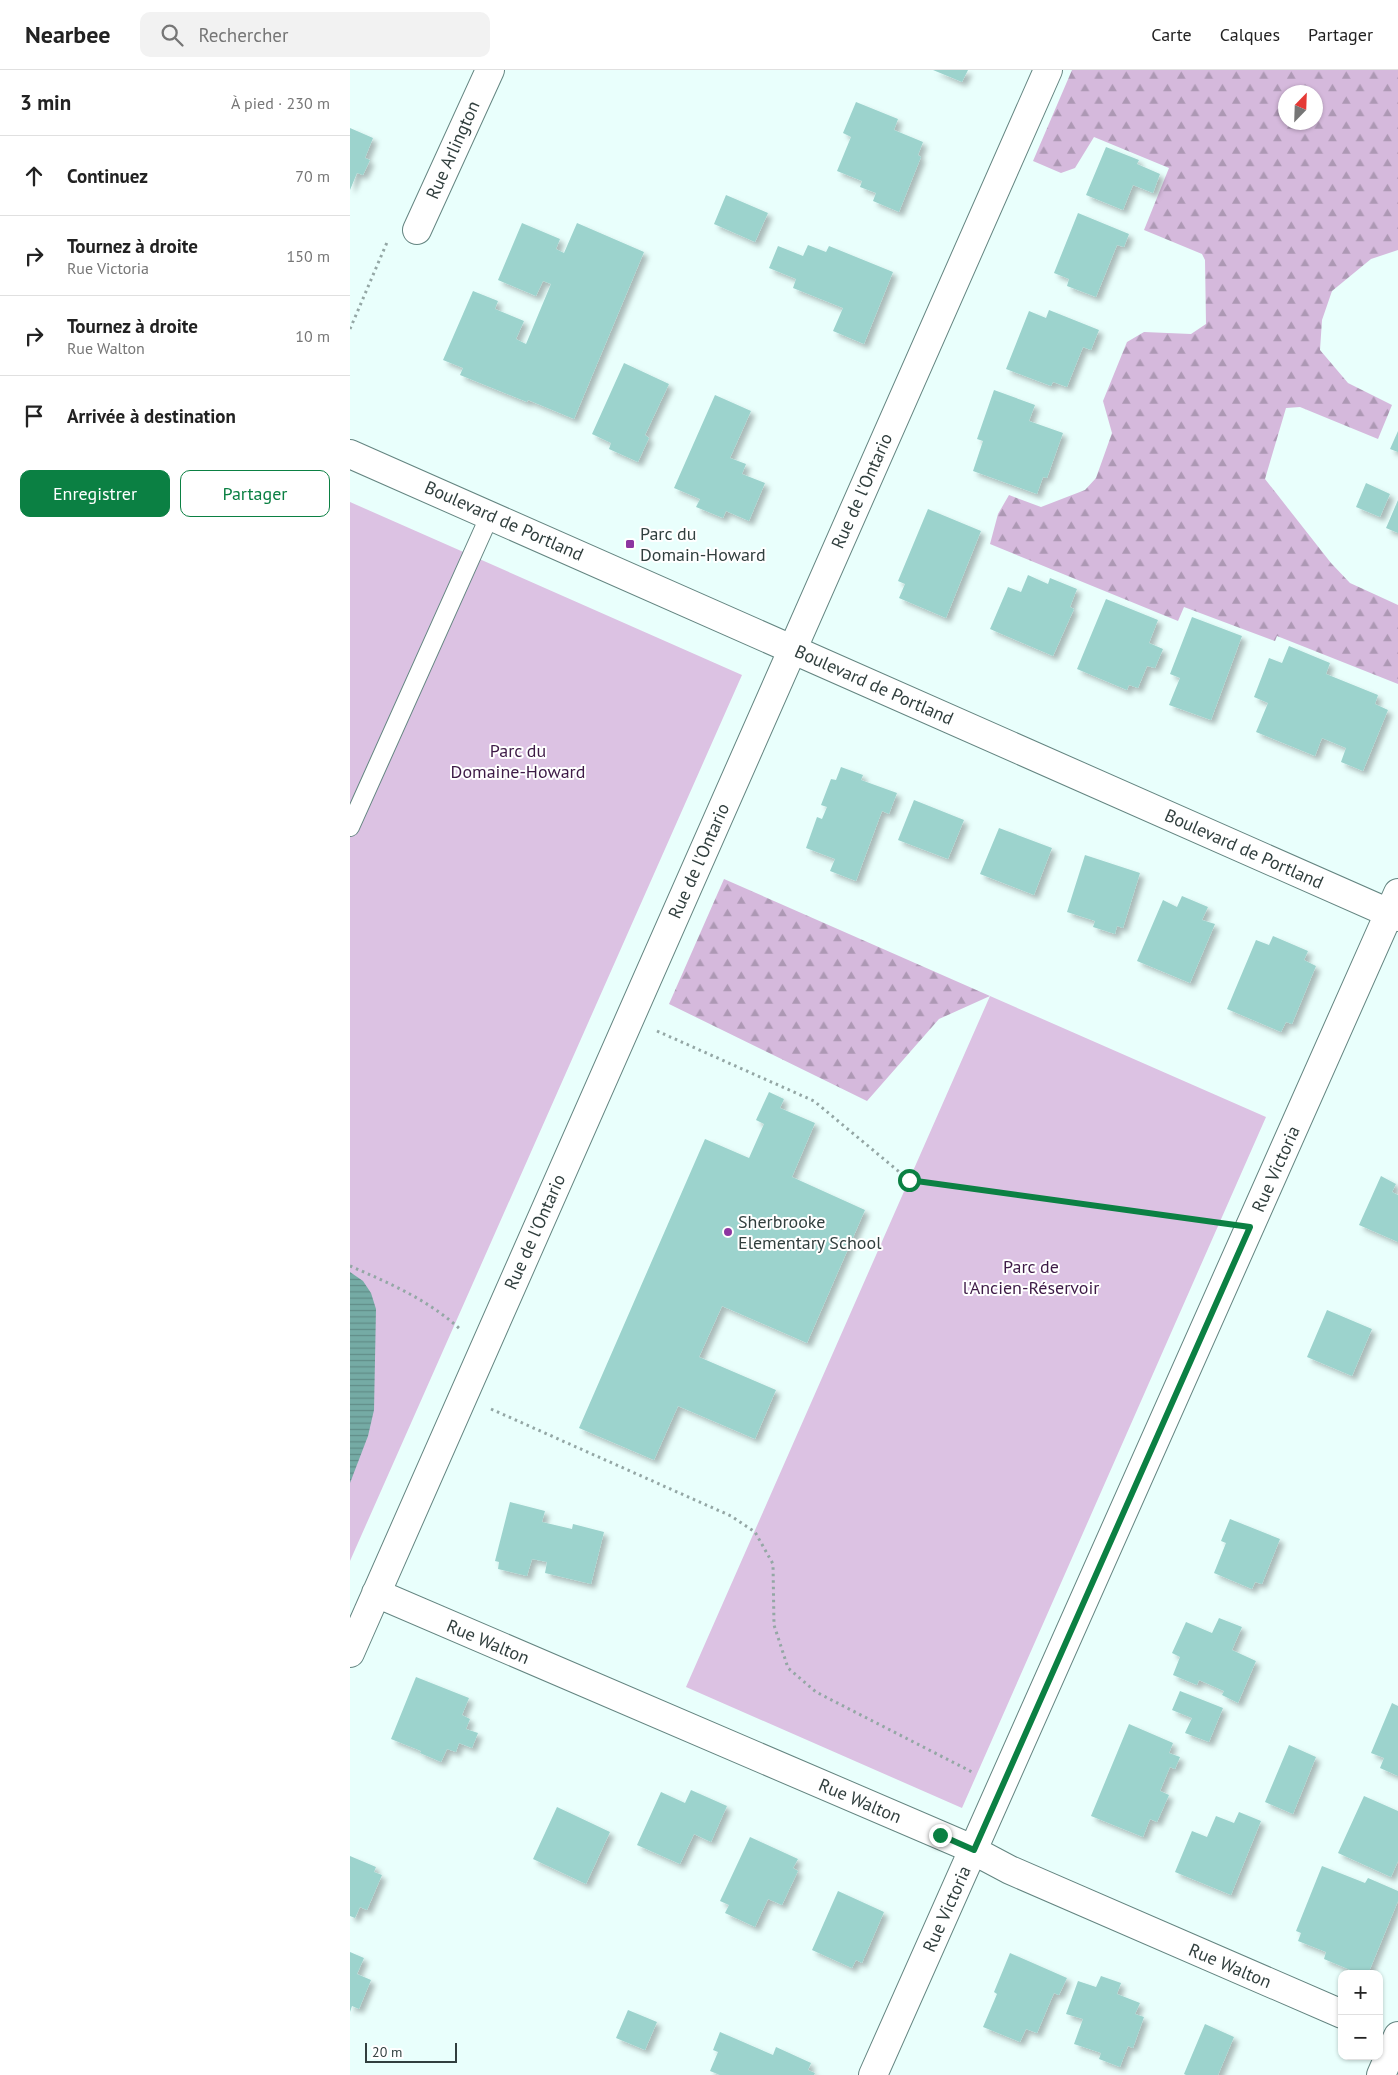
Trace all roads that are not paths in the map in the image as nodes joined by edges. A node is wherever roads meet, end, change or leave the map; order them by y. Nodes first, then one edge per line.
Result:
1 (490, 70) edge
2 (1048, 70) edge
3 (417, 230) road end
4 (350, 454) edge
5 (490, 515) junction
6 (793, 649) junction
7 (350, 827) edge
8 (1395, 907) edge
9 (376, 1593) junction
10 (350, 1653) edge
11 (974, 1850) junction
12 (1338, 2012) edge
13 (1391, 2035) edge
14 (873, 2075) edge
15 (1381, 2075) edge

1 - 3 street, Rue Arlington
2 - 6 street, Rue de l'Ontario
4 - 5 street, Boulevard de Portland
5 - 6 street, Boulevard de Portland
5 - 7 lane
6 - 8 street, Boulevard de Portland
6 - 9 street, Rue de l'Ontario
8 - 11 street, Rue Victoria
9 - 10 street, Rue de l'Ontario
9 - 11 street, Rue Walton
11 - 12 street, Rue Walton
11 - 14 street, Rue Victoria
13 - 15 street

